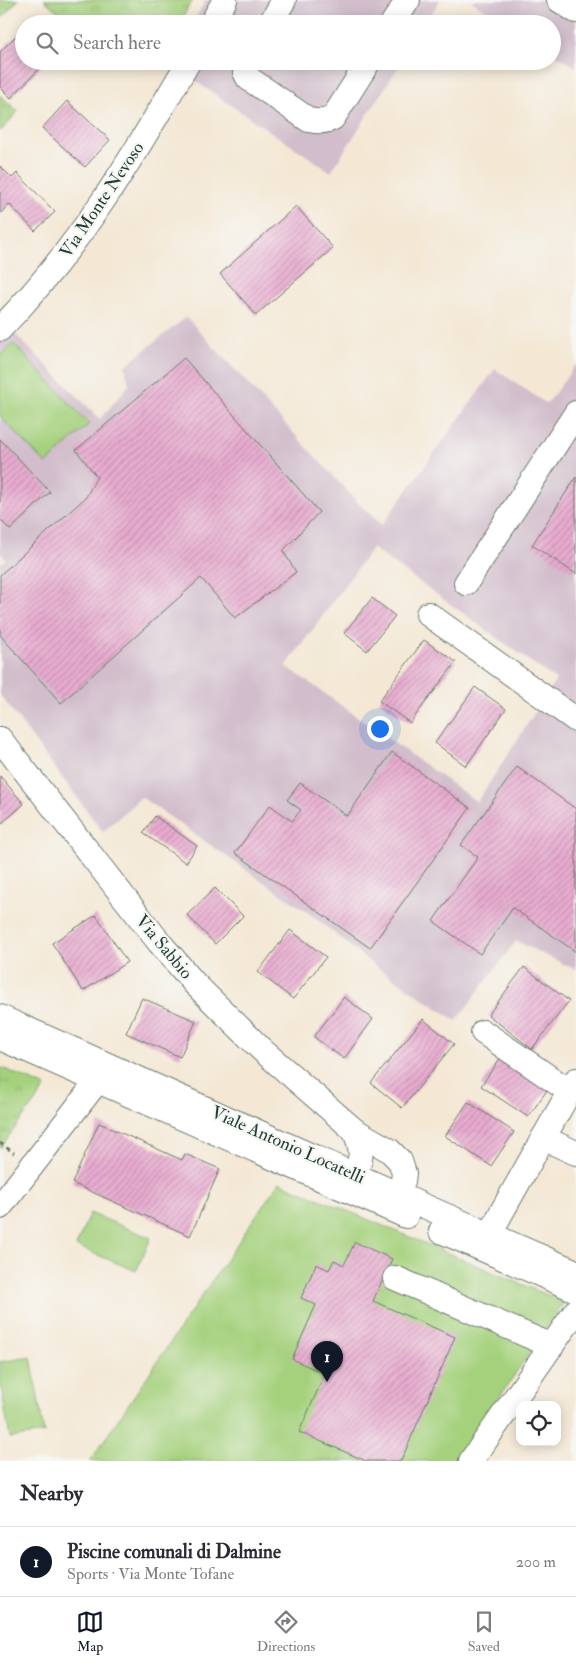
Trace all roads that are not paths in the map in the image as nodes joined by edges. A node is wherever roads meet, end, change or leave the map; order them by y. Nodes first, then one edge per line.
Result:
1 (225, 0) edge
2 (284, 0) edge
3 (408, 0) edge
4 (558, 0) edge
5 (576, 11) edge
6 (216, 15) edge
7 (275, 15) edge
8 (398, 15) edge
9 (185, 70) edge
10 (246, 70) edge
11 (363, 70) edge
12 (0, 329) edge
13 (576, 413) edge
14 (466, 583) dead end
15 (428, 614) dead end
16 (576, 720) edge
17 (0, 740) edge
18 (0, 1017) edge
19 (482, 1032) dead end
20 (0, 1038) edge
21 (103, 1073) junction
22 (572, 1086) edge
23 (354, 1130) junction
24 (543, 1138) junction
25 (576, 1153) edge
26 (350, 1181) junction
27 (395, 1202) junction
28 (0, 1207) edge
29 (488, 1242) junction
30 (576, 1272) edge
31 (395, 1278) dead end
32 (576, 1290) edge
33 (576, 1311) edge
34 (552, 1346) junction
35 (471, 1461) edge

1 - 6 street
2 - 7 street
3 - 8 street
4 - 5 street
9 - 12 street, Via Monte Nevoso
10 - 11 street
13 - 14 street
15 - 16 street
17 - 23 street, Via Sabbio
18 - 21 street, Viale Antonio Locatelli
19 - 22 street
20 - 21 street, Viale Antonio Locatelli
21 - 26 street, Viale Antonio Locatelli
21 - 28 street
22 - 24 street
23 - 26 street
23 - 27 street, Via Sabbio
24 - 25 street
24 - 29 street
26 - 27 street, Viale Antonio Locatelli
27 - 29 street, Viale Antonio Locatelli
29 - 30 street, Viale Antonio Locatelli
29 - 32 street, Viale Antonio Locatelli
31 - 34 street
33 - 34 street
34 - 35 street

